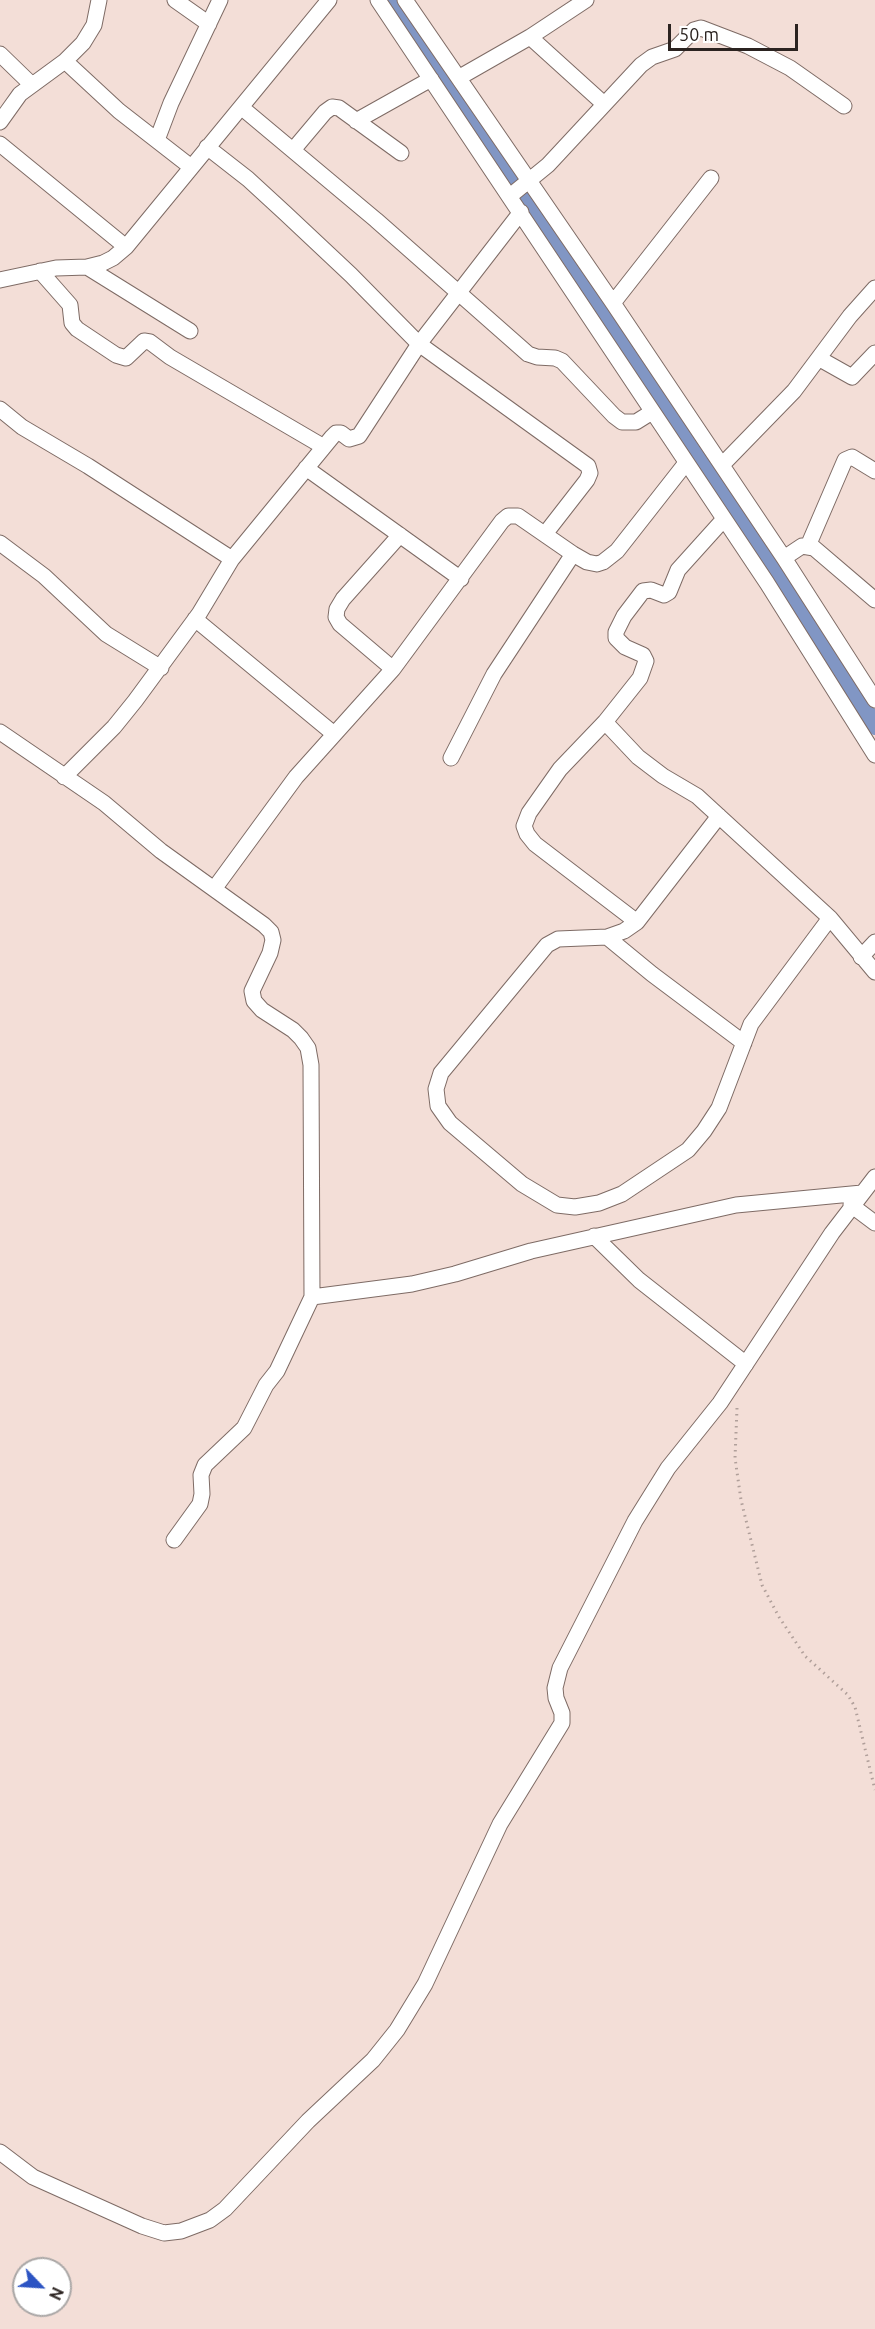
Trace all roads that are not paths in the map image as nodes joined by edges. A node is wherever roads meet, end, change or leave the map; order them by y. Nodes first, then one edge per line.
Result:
1 (99, 0) edge
2 (175, 0) edge
3 (220, 0) edge
4 (329, 0) edge
5 (586, 0) edge
6 (393, 3) edge
7 (208, 24) junction
8 (530, 37) junction
9 (0, 54) edge
10 (65, 61) junction
11 (460, 77) junction
12 (431, 79) junction
13 (32, 85) junction
14 (604, 104) junction
15 (844, 106) dead end
16 (241, 107) junction
17 (2, 114) edge
18 (356, 121) junction
19 (157, 140) junction
20 (0, 144) edge
21 (207, 147) junction
22 (293, 150) junction
23 (401, 153) dead end
24 (191, 167) junction
25 (711, 178) dead end
26 (519, 189) junction
27 (521, 212) junction
28 (126, 247) junction
29 (87, 267) junction
30 (40, 271) junction
31 (0, 280) edge
32 (875, 288) edge
33 (458, 292) junction
34 (613, 303) junction
35 (190, 331) dead end
36 (419, 344) junction
37 (875, 353) edge
38 (820, 359) junction
39 (869, 370) edge
40 (0, 409) edge
41 (652, 412) junction
42 (324, 447) junction
43 (686, 463) junction
44 (722, 465) junction
45 (306, 468) junction
46 (875, 471) edge
47 (724, 519) junction
48 (545, 534) junction
49 (400, 535) junction
50 (0, 543) edge
51 (808, 546) junction
52 (573, 554) junction
53 (784, 558) junction
54 (232, 559) junction
55 (461, 579) junction
56 (875, 600) edge
57 (195, 619) junction
58 (161, 668) junction
59 (393, 669) junction
60 (875, 700) edge
61 (604, 722) junction
62 (0, 732) edge
63 (334, 735) junction
64 (875, 755) edge
65 (451, 758) dead end
66 (64, 777) junction
67 (719, 816) junction
68 (214, 889) junction
69 (830, 918) junction
70 (637, 922) junction
71 (607, 937) junction
72 (875, 942) edge
73 (861, 957) junction
74 (875, 972) edge
75 (744, 1043) junction
76 (875, 1176) edge
77 (862, 1192) junction
78 (851, 1205) junction
79 (875, 1223) edge
80 (594, 1236) junction
81 (312, 1297) junction
82 (743, 1370) junction
83 (174, 1540) dead end
84 (0, 2152) edge

1 - 10 street
2 - 7 street
3 - 7 street
4 - 16 street
5 - 8 street
6 - 11 street
6 - 12 street
7 - 19 street
8 - 11 street
8 - 14 street
9 - 13 street
10 - 13 street
10 - 19 street
11 - 26 street
12 - 18 street
12 - 26 street
13 - 17 street
14 - 15 street
14 - 26 street
16 - 21 street
16 - 22 street
18 - 22 street
18 - 23 street
19 - 24 street
20 - 28 street
21 - 24 street
21 - 36 street
22 - 33 street
24 - 28 street
25 - 34 street
26 - 27 street
26 - 34 street
27 - 33 street
27 - 41 street
28 - 29 street
29 - 30 street
29 - 35 street
30 - 31 street
30 - 42 street
32 - 38 street
33 - 36 street
33 - 41 street
34 - 44 street
36 - 42 street
36 - 48 street
37 - 39 street
38 - 39 street
38 - 44 street
40 - 54 street
41 - 43 street
42 - 45 street
43 - 47 street
43 - 52 street
44 - 53 street
45 - 49 street
45 - 54 street
46 - 51 street
47 - 61 street
47 - 64 street
48 - 52 street
48 - 55 street
49 - 55 street
49 - 59 street
50 - 58 street
51 - 53 street
51 - 56 street
52 - 65 street
53 - 60 street
54 - 57 street
55 - 59 street
57 - 58 street
57 - 63 street
58 - 66 street
59 - 63 street
61 - 67 street
61 - 70 street
62 - 66 street
63 - 68 street
66 - 68 street
67 - 69 street
67 - 70 street
68 - 81 street
69 - 73 street
69 - 75 street
70 - 71 street
71 - 75 street
71 - 75 street
72 - 73 street
73 - 74 street
76 - 77 street
77 - 78 street
77 - 80 street
78 - 79 street
78 - 82 street
80 - 81 street
80 - 82 street
81 - 83 street
82 - 84 street

